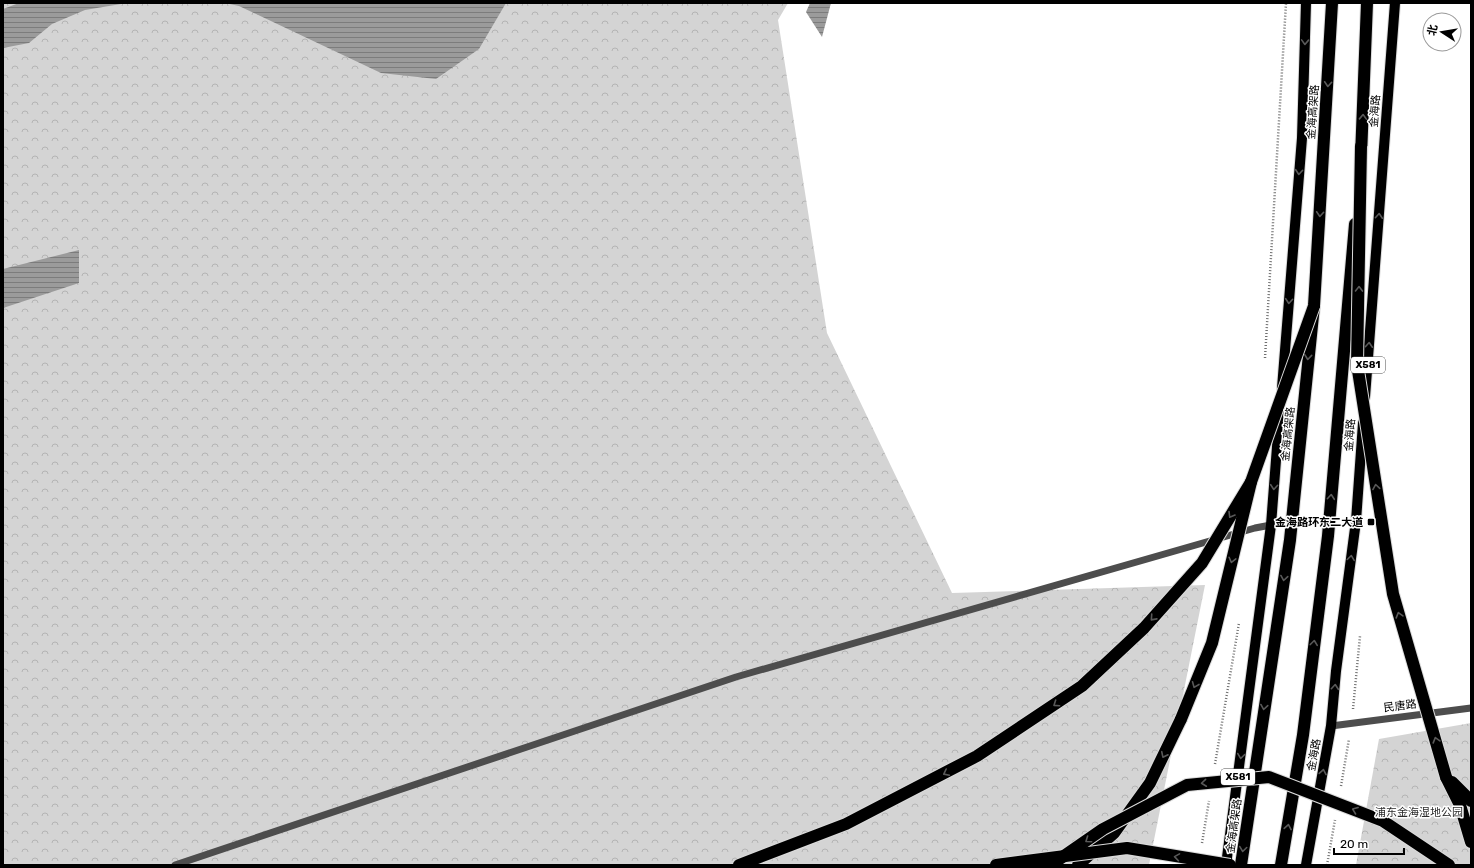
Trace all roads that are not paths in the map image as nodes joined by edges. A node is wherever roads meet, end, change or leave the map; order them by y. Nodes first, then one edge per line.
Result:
1 (1306, 3) edge
2 (1332, 3) edge
3 (1367, 3) edge
4 (1395, 3) edge
5 (1362, 146) junction
6 (1314, 306) junction
7 (1251, 482) junction
8 (1271, 526) junction
9 (1471, 708) edge
10 (1331, 726) junction
11 (1446, 777) junction
12 (1471, 801) edge
13 (1471, 842) edge
14 (175, 865) edge
15 (739, 865) edge
16 (996, 865) edge
17 (1051, 865) edge
18 (1078, 865) edge
19 (1226, 865) edge
20 (1230, 865) edge
21 (1241, 865) edge
22 (1281, 865) edge
23 (1306, 865) edge
24 (1449, 865) edge

1 -> 8 main road, X581
2 -> 6 highway, 金海高架路
5 -> 3 highway
10 -> 4 main road, 金海路 / X581
11 -> 5 highway, bridge
22 -> 5 highway, bridge
6 - 7 highway, bridge
6 -> 21 highway, 金海高架路, bridge
7 -> 15 highway, bridge
7 -> 18 highway, bridge
8 - 14 street
8 -> 19 main road, X581
9 - 10 street, 民唐路
23 -> 10 main road, 金海路 / X581
11 - 12 highway
11 - 13 highway
20 -> 16 highway, bridge
24 -> 17 highway, bridge

